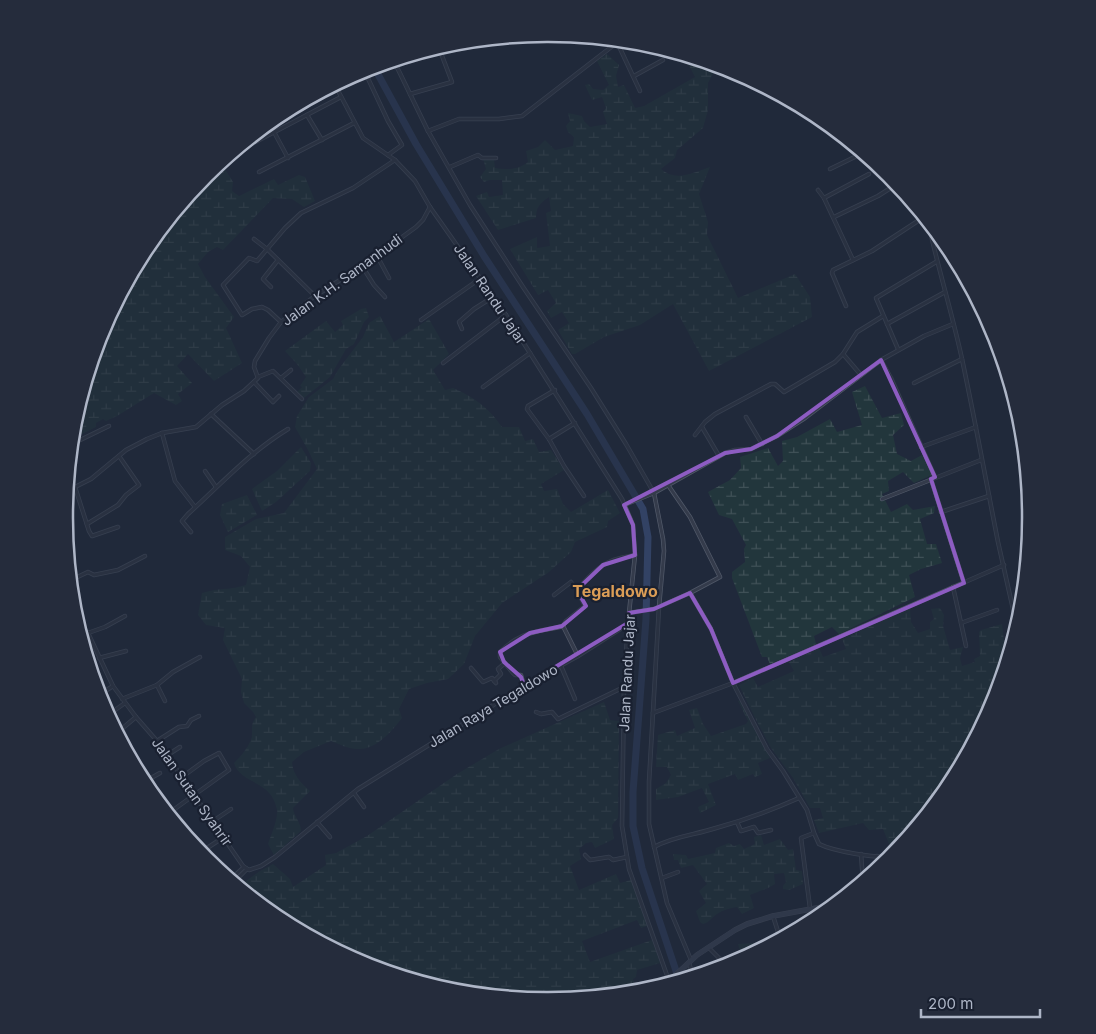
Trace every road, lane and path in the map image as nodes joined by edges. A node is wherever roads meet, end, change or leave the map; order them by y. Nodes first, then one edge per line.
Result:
1 (611, 47) edge
2 (621, 49) edge
3 (441, 55) edge
4 (663, 60) dead end
5 (397, 67) edge
6 (634, 76) junction
7 (368, 78) edge
8 (338, 91) edge
9 (640, 91) dead end
10 (410, 94) junction
11 (341, 97) junction
12 (307, 115) junction
13 (354, 123) junction
14 (428, 131) junction
15 (274, 132) junction
16 (264, 138) edge
17 (322, 140) junction
18 (388, 155) junction
19 (856, 156) edge
20 (288, 158) junction
21 (496, 158) dead end
22 (395, 160) junction
23 (453, 165) junction
24 (830, 169) dead end
25 (260, 172) dead end
26 (869, 174) dead end
27 (891, 188) edge
28 (818, 190) dead end
29 (824, 198) junction
30 (430, 207) junction
31 (834, 218) junction
32 (918, 221) edge
33 (930, 237) edge
34 (254, 239) dead end
35 (267, 249) junction
36 (376, 254) junction
37 (278, 260) junction
38 (854, 260) junction
39 (935, 263) junction
40 (362, 266) junction
41 (389, 278) dead end
42 (478, 280) junction
43 (271, 287) dead end
44 (943, 293) junction
45 (315, 296) junction
46 (385, 297) dead end
47 (491, 299) junction
48 (846, 306) dead end
49 (883, 316) junction
50 (503, 317) junction
51 (421, 320) dead end
52 (281, 322) junction
53 (887, 324) junction
54 (951, 324) junction
55 (462, 329) dead end
56 (898, 349) junction
57 (843, 354) junction
58 (528, 355) junction
59 (881, 360) junction
60 (960, 360) junction
61 (443, 363) dead end
62 (291, 370) dead end
63 (861, 375) junction
64 (258, 377) junction
65 (280, 378) junction
66 (254, 382) junction
67 (914, 382) dead end
68 (483, 387) dead end
69 (552, 392) junction
70 (278, 396) dead end
71 (302, 399) dead end
72 (211, 414) junction
73 (746, 417) dead end
74 (573, 424) junction
75 (109, 426) dead end
76 (702, 427) junction
77 (974, 427) junction
78 (288, 429) dead end
79 (162, 433) junction
80 (695, 435) dead end
81 (80, 440) edge
82 (548, 440) junction
83 (762, 444) junction
84 (921, 447) junction
85 (254, 454) junction
86 (119, 456) junction
87 (719, 456) junction
88 (981, 460) junction
89 (206, 471) dead end
90 (935, 477) junction
91 (931, 479) junction
92 (668, 485) junction
93 (75, 487) joint
94 (216, 487) junction
95 (654, 493) junction
96 (584, 496) dead end
97 (989, 496) junction
98 (882, 499) dead end
99 (626, 504) junction
100 (195, 507) junction
101 (941, 512) junction
102 (87, 524) junction
103 (118, 527) dead end
104 (190, 532) dead end
105 (145, 556) dead end
106 (635, 556) junction
107 (1002, 566) junction
108 (78, 577) edge
109 (964, 582) junction
110 (954, 587) junction
111 (577, 590) junction
112 (690, 593) junction
113 (554, 595) dead end
114 (659, 607) junction
115 (998, 610) dead end
116 (1013, 610) edge
117 (629, 613) junction
118 (125, 616) dead end
119 (961, 623) junction
120 (628, 624) junction
121 (563, 626) junction
122 (88, 633) edge
123 (89, 635) edge
124 (966, 646) dead end
125 (94, 648) joint
126 (126, 651) dead end
127 (578, 656) junction
128 (200, 657) dead end
129 (99, 658) junction
130 (505, 663) junction
131 (561, 666) junction
132 (471, 668) dead end
133 (733, 684) junction
134 (157, 685) junction
135 (113, 686) junction
136 (524, 686) junction
137 (624, 687) junction
138 (107, 690) edge
139 (575, 699) dead end
140 (124, 701) junction
141 (165, 701) dead end
142 (114, 709) edge
143 (536, 712) dead end
144 (653, 713) junction
145 (199, 716) dead end
146 (136, 717) junction
147 (123, 728) edge
148 (157, 741) junction
149 (180, 747) dead end
150 (166, 756) junction
151 (160, 773) dead end
152 (182, 777) junction
153 (151, 778) edge
154 (354, 792) junction
155 (194, 795) junction
156 (799, 798) junction
157 (364, 807) dead end
158 (231, 808) dead end
159 (174, 809) edge
160 (213, 821) junction
161 (317, 822) junction
162 (737, 822) junction
163 (771, 830) dead end
164 (814, 833) junction
165 (224, 837) junction
166 (330, 837) dead end
167 (654, 847) junction
168 (207, 848) edge
169 (862, 854) junction
170 (585, 855) dead end
171 (881, 855) edge
172 (877, 856) joint
173 (624, 857) junction
174 (244, 866) junction
175 (678, 872) dead end
176 (863, 872) edge
177 (236, 874) edge
178 (238, 876) edge
179 (662, 878) junction
180 (819, 907) edge
181 (810, 908) junction
182 (773, 916) junction
183 (778, 932) edge
184 (709, 948) junction
185 (719, 959) edge
186 (689, 963) junction
187 (691, 969) edge
188 (679, 973) edge
189 (668, 976) edge

1 - 14 street
2 - 6 street
3 - 10 street
4 - 6 street
5 - 10 street
6 - 9 street
7 - 18 street
8 - 11 street
10 - 14 street
11 - 12 street
11 - 13 street
12 - 15 street
12 - 17 street
13 - 17 street
13 - 18 street
14 - 23 street
15 - 16 street
15 - 20 street
17 - 20 street
18 - 22 street
19 - 24 street
20 - 25 street
21 - 23 street
22 - 30 street
22 - 35 street
23 - 95 street
26 - 29 street
27 - 31 street
28 - 29 street
29 - 31 street
30 - 36 street, Jalan K.H. Samanhudi
30 - 42 street, Jalan Randu Jajar
31 - 38 street
32 - 38 street
33 - 39 street
34 - 35 street
35 - 37 street
35 - 52 street
36 - 40 street, Jalan K.H. Samanhudi
36 - 41 street
37 - 43 street
37 - 45 street
38 - 48 street
39 - 44 street
39 - 49 street
40 - 45 street, Jalan K.H. Samanhudi
40 - 46 street
42 - 47 street, Jalan Randu Jajar
42 - 51 street
44 - 53 street
44 - 54 street
45 - 52 street, Jalan K.H. Samanhudi
47 - 50 street, Jalan Randu Jajar
47 - 55 street
49 - 53 street
49 - 57 street
50 - 58 street, Jalan Randu Jajar
50 - 61 street
52 - 64 street, Jalan K.H. Samanhudi
53 - 56 street
54 - 56 street
54 - 60 street
56 - 59 street
57 - 63 street
57 - 76 street
58 - 68 street
58 - 69 street, Jalan Randu Jajar
59 - 63 street
59 - 84 street
60 - 67 street
60 - 77 street
62 - 65 street
63 - 83 street
64 - 65 street
64 - 66 street
65 - 71 street
66 - 70 street
66 - 72 street
69 - 74 street, Jalan Randu Jajar
69 - 82 street
72 - 79 street
72 - 85 street
73 - 83 street
74 - 82 street
74 - 99 street, Jalan Randu Jajar
75 - 81 street
76 - 80 street
76 - 87 street
77 - 84 street
77 - 88 street
78 - 85 street
79 - 86 street
79 - 100 street
82 - 96 street
83 - 87 street
84 - 90 street
85 - 94 street
86 - 93 street
86 - 102 street
87 - 92 street
88 - 90 street
88 - 97 street
89 - 94 street
90 - 91 street
91 - 98 street
91 - 101 street
92 - 95 street
92 - 112 street
93 - 102 street
94 - 100 street
95 - 99 street
95 - 114 street
97 - 101 street
97 - 107 street
99 - 106 street, Jalan Randu Jajar
100 - 104 street
101 - 109 street
102 - 103 street
105 - 108 street
106 - 111 street
106 - 117 street, Jalan Randu Jajar
107 - 109 street
107 - 116 street
109 - 110 street
110 - 119 street
110 - 133 street
111 - 113 street
111 - 121 street
112 - 114 street
112 - 133 street
114 - 117 street
114 - 144 street
115 - 119 street
117 - 120 street, Jalan Randu Jajar
118 - 122 street
119 - 124 street
120 - 127 street, Jalan Raya Tegaldowo
120 - 137 street, Jalan Randu Jajar
121 - 127 street
121 - 130 street
123 - 125 street, Jalan Sutan Syahrir
125 - 129 street, Jalan Sutan Syahrir
126 - 129 street
127 - 131 street, Jalan Raya Tegaldowo
128 - 134 street
129 - 135 street, Jalan Sutan Syahrir
130 - 132 street
130 - 136 street
131 - 136 street, Jalan Raya Tegaldowo
131 - 139 street
133 - 144 street
133 - 156 street
134 - 140 street
134 - 141 street
135 - 138 street
135 - 140 street, Jalan Sutan Syahrir
136 - 154 street, Jalan Raya Tegaldowo
137 - 143 street
137 - 173 street, Jalan Randu Jajar
140 - 142 street
140 - 146 street, Jalan Sutan Syahrir
144 - 167 street
145 - 148 street
146 - 147 street
146 - 148 street, Jalan Sutan Syahrir
148 - 150 street, Jalan Sutan Syahrir
149 - 150 street
150 - 152 street, Jalan Sutan Syahrir
151 - 153 street
152 - 155 street, Jalan Sutan Syahrir
152 - 155 street
154 - 157 street
154 - 161 street
155 - 159 street
155 - 160 street, Jalan Sutan Syahrir
156 - 162 street
156 - 164 street
158 - 160 street
160 - 165 street, Jalan Sutan Syahrir
161 - 166 street
161 - 174 street
162 - 163 street
162 - 167 street
164 - 169 street
164 - 181 street
165 - 168 street
165 - 174 street, Jalan Sutan Syahrir
167 - 179 street
169 - 172 street
169 - 176 street
170 - 173 street
171 - 172 street
173 - 189 street, Jalan Randu Jajar
174 - 177 street
174 - 178 street
175 - 179 street
179 - 186 street
180 - 181 street
181 - 182 street
182 - 183 street
182 - 184 street
184 - 185 street
184 - 186 street
186 - 187 street
186 - 188 street

